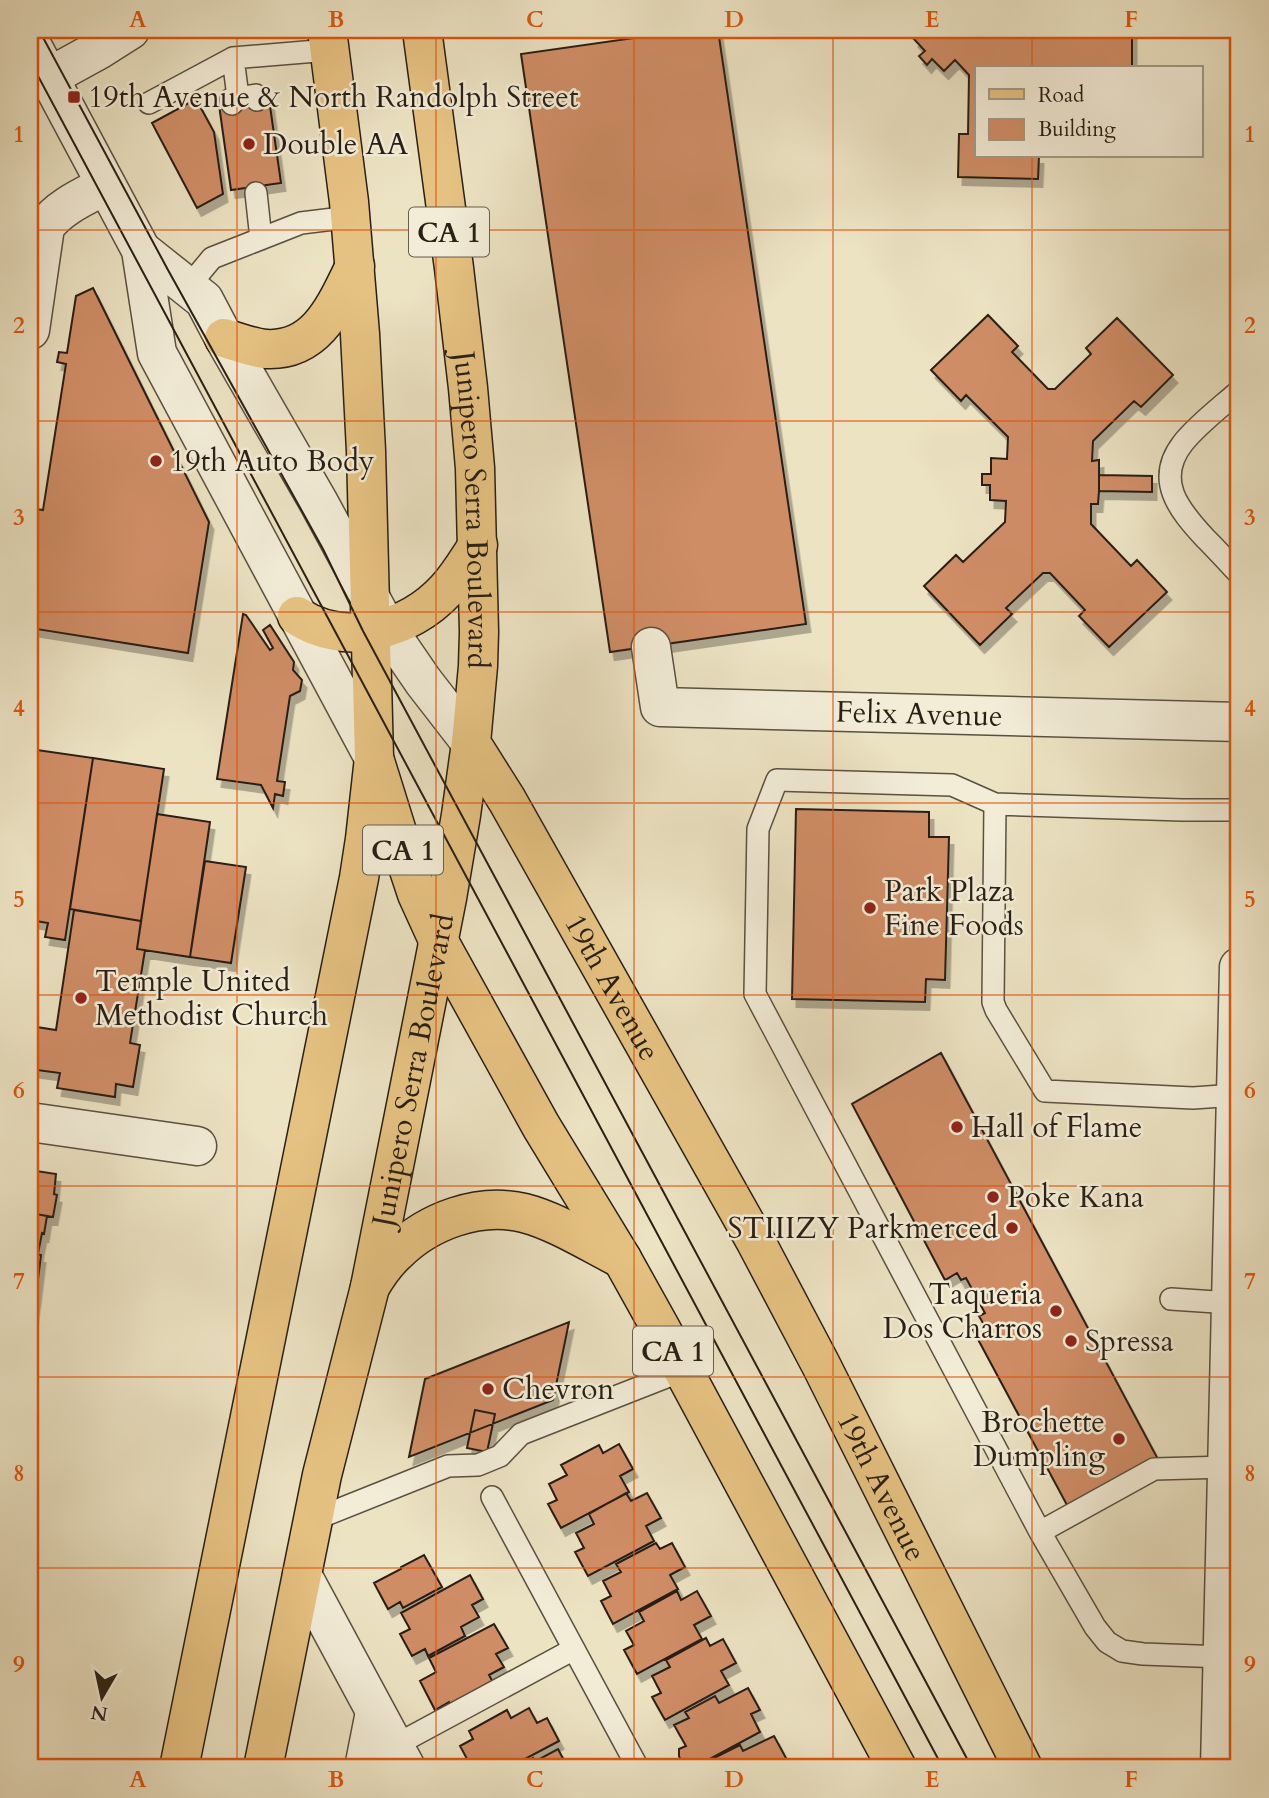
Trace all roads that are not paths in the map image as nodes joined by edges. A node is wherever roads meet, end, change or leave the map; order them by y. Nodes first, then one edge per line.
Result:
1 (130, 30) edge
2 (422, 30) edge
3 (328, 40) edge
4 (30, 42) edge
5 (233, 58) junction
6 (49, 77) junction
7 (242, 100) dead end
8 (149, 103) dead end
9 (106, 185) junction
10 (255, 189) dead end
11 (350, 217) junction
12 (37, 222) edge
13 (261, 239) junction
14 (141, 250) junction
15 (355, 266) junction
16 (188, 287) junction
17 (30, 330) edge
18 (224, 338) junction
19 (1239, 391) edge
20 (478, 545) junction
21 (1239, 573) edge
22 (297, 616) junction
23 (375, 618) junction
24 (651, 647) dead end
25 (1239, 722) edge
26 (471, 743) junction
27 (374, 758) junction
28 (995, 804) junction
29 (1239, 810) edge
30 (438, 940) junction
31 (1239, 967) edge
32 (1238, 1095) edge
33 (30, 1122) edge
34 (197, 1146) dead end
35 (622, 1259) junction
36 (370, 1287) junction
37 (1171, 1299) dead end
38 (1231, 1303) junction
39 (684, 1370) junction
40 (1227, 1467) junction
41 (492, 1496) dead end
42 (313, 1520) junction
43 (1040, 1532) junction
44 (302, 1575) junction
45 (574, 1649) junction
46 (1223, 1657) junction
47 (388, 1761) edge
48 (179, 1768) edge
49 (263, 1768) edge
50 (638, 1768) edge
51 (897, 1768) edge
52 (1023, 1768) edge
53 (1220, 1768) edge

1 - 6 street
2 - 20 main road, Junipero Serra Boulevard / CA 1
3 - 5 lane
3 - 11 main road, CA 1
4 - 6 street, 19th Avenue
5 - 7 lane
5 - 8 lane
6 - 9 street, 19th Avenue
9 - 12 street
9 - 14 street, 19th Avenue
10 - 13 lane
11 - 13 lane
11 - 15 main road, CA 1
12 - 17 street
13 - 16 lane
14 - 16 street, 19th Avenue
14 - 22 street, 19th Avenue
15 - 18 main road
15 - 23 main road, CA 1
16 - 18 street, 19th Avenue
18 - 23 street, 19th Avenue
19 - 21 lane
20 - 23 main road
20 - 26 main road, Junipero Serra Boulevard / CA 1
22 - 23 main road
22 - 27 street, 19th Avenue
23 - 26 street, 19th Avenue
23 - 27 main road, CA 1
24 - 25 street, Felix Avenue
26 - 30 main road, Junipero Serra Boulevard
26 - 52 main road, 19th Avenue
27 - 30 main road, 19th Avenue / CA 1
27 - 48 main road
28 - 29 lane
28 - 32 lane
28 - 43 lane
30 - 35 main road, 19th Avenue / CA 1
30 - 36 main road, Junipero Serra Boulevard
31 - 32 street
32 - 38 street
33 - 34 street
35 - 36 main road
35 - 39 main road, 19th Avenue / CA 1
36 - 42 main road, Junipero Serra Boulevard
37 - 38 lane
38 - 40 street
39 - 42 lane
39 - 51 main road, 19th Avenue / CA 1
40 - 43 lane
40 - 46 street
41 - 45 lane
42 - 44 main road, Junipero Serra Boulevard
43 - 46 lane
44 - 47 street
44 - 49 main road, Junipero Serra Boulevard
45 - 47 lane
45 - 50 lane
46 - 53 street

